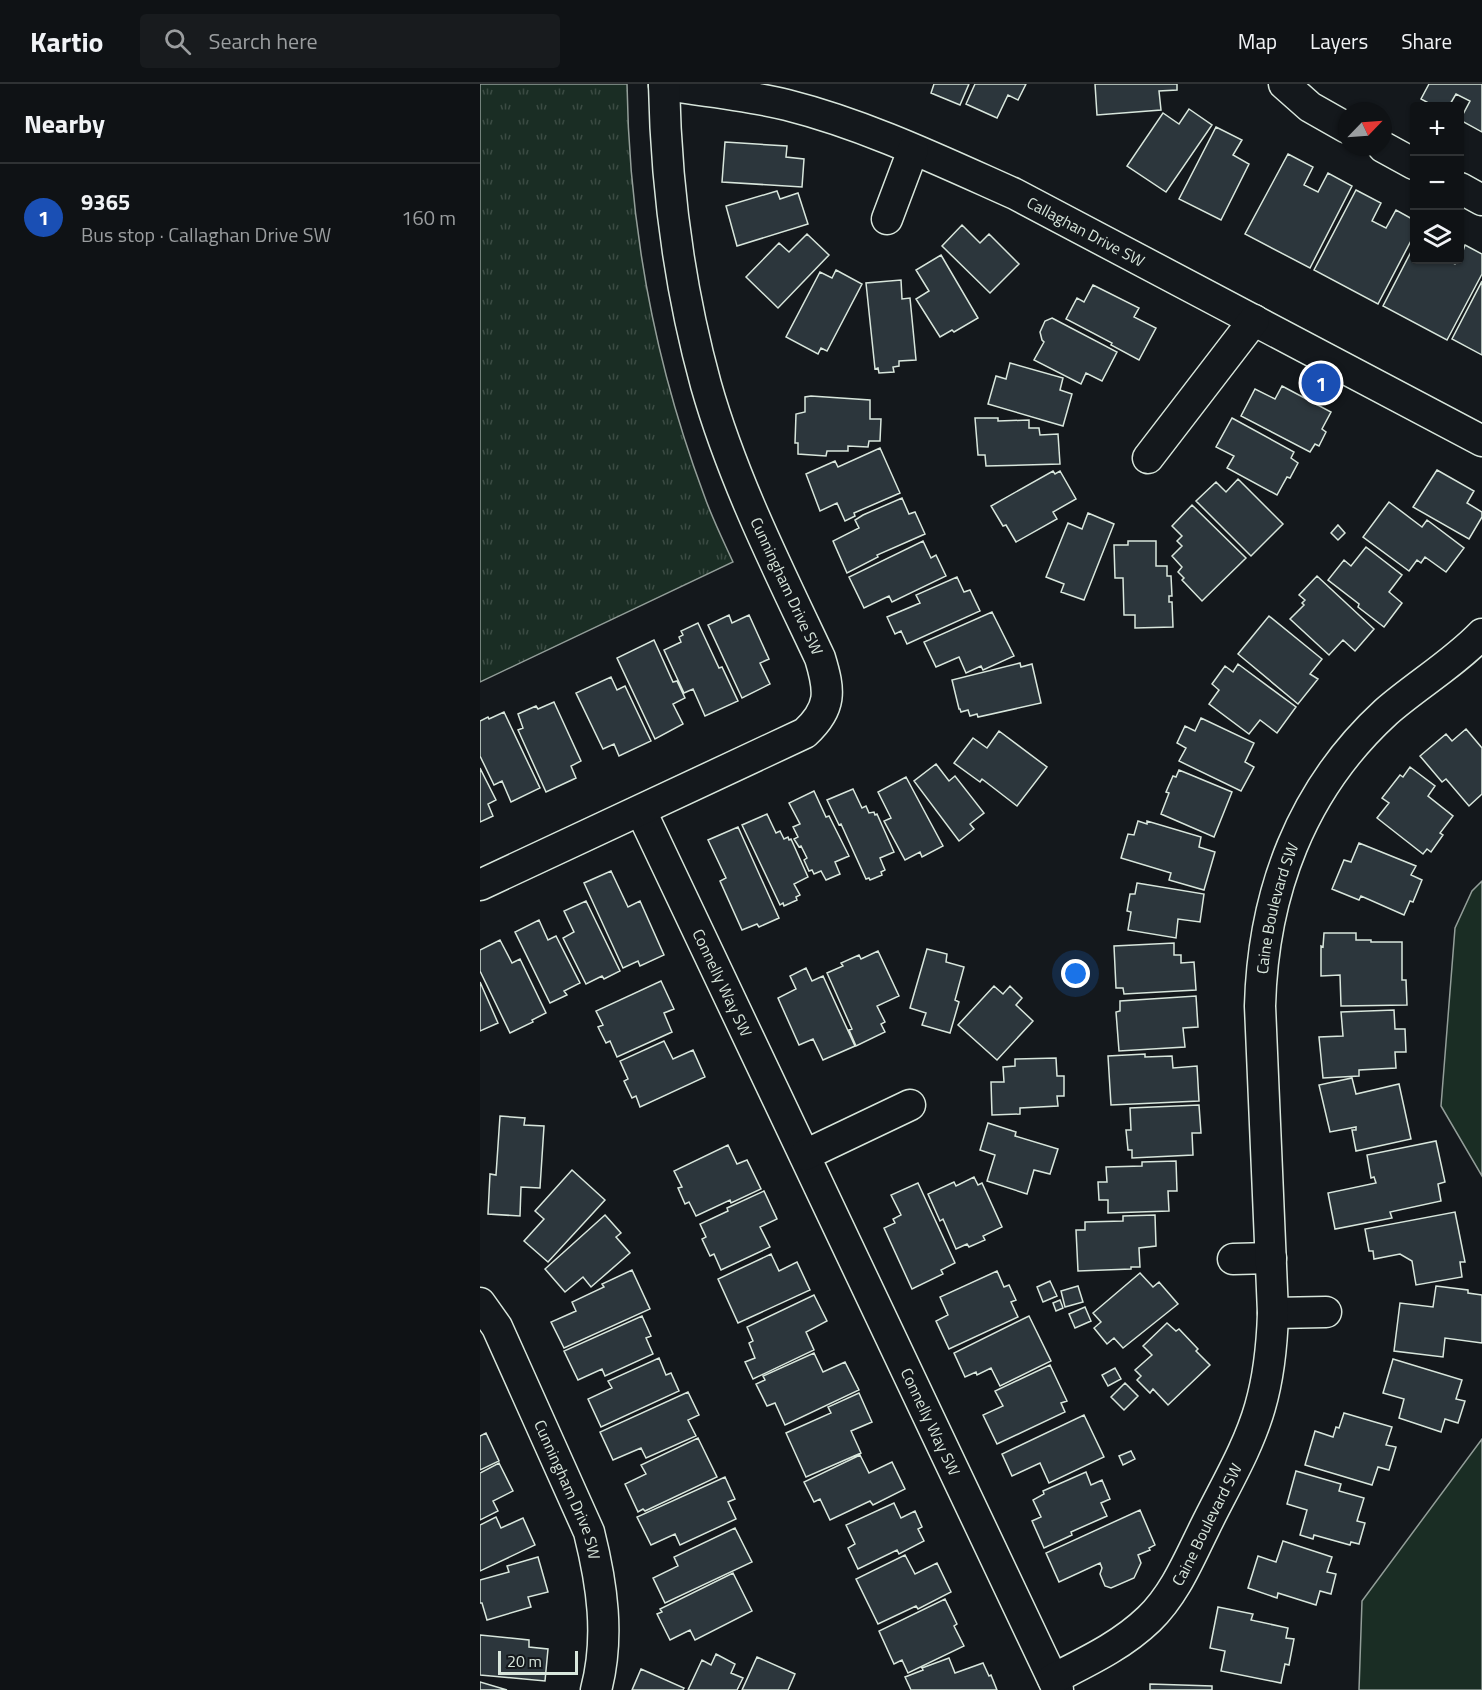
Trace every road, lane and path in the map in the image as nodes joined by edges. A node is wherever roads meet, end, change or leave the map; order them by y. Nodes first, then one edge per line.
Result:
1 (1284, 84) edge
2 (664, 85) edge
3 (1338, 123) edge
4 (913, 150) junction
5 (1392, 152) edge
6 (1410, 162) edge
7 (1464, 190) edge
8 (1482, 200) edge
9 (887, 219) dead end
10 (1254, 320) junction
11 (1482, 441) edge
12 (1148, 458) dead end
13 (1482, 634) edge
14 (641, 811) junction
15 (480, 885) edge
16 (910, 1105) dead end
17 (805, 1155) junction
18 (1271, 1258) junction
19 (1233, 1260) dead end
20 (480, 1303) edge
21 (1326, 1312) dead end
22 (1273, 1313) junction
23 (1055, 1685) edge
24 (596, 1690) edge

1 - 3 street
2 - 4 street, Callaghan Drive SW
2 - 14 street, Cunningham Drive SW
4 - 9 street
4 - 10 street, Callaghan Drive SW
5 - 6 street
7 - 8 street
10 - 11 street, Callaghan Drive SW
10 - 12 street
13 - 18 street, Caine Boulevard SW
14 - 15 street, Cunningham Drive SW
14 - 17 street, Connelly Way SW
16 - 17 street
17 - 23 street, Connelly Way SW
18 - 19 street
18 - 22 street, Caine Boulevard SW
20 - 24 street, Cunningham Drive SW
21 - 22 street
22 - 23 street, Caine Boulevard SW

